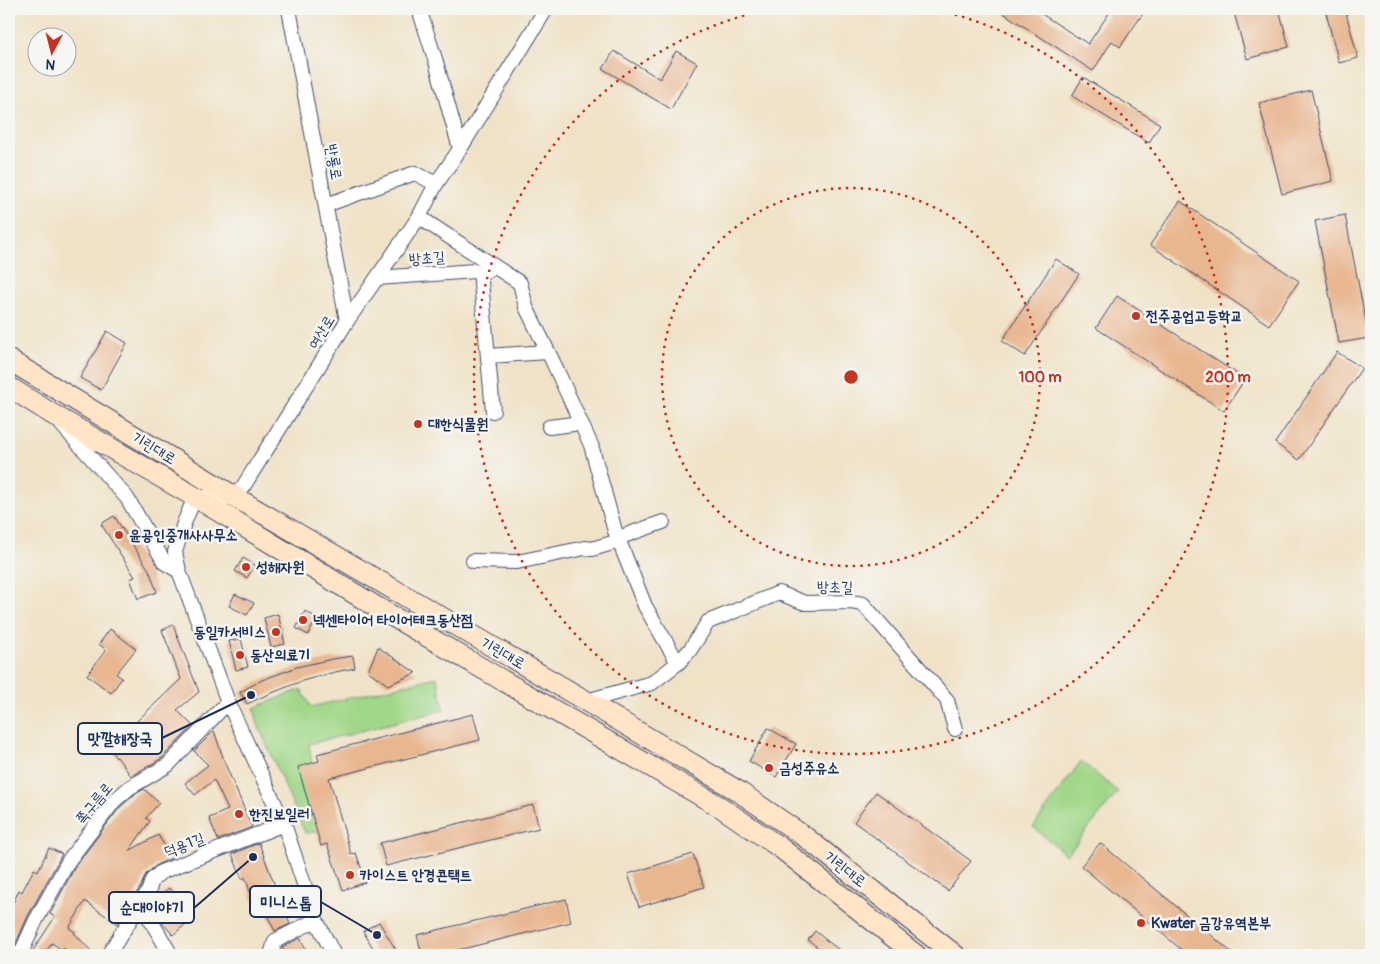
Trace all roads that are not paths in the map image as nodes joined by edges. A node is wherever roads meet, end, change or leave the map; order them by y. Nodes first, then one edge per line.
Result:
1 (290, 9) edge
2 (419, 9) edge
3 (546, 9) edge
4 (460, 149) junction
5 (436, 184) junction
6 (326, 205) junction
7 (419, 217) junction
8 (500, 270) junction
9 (480, 271) junction
10 (377, 278) junction
11 (347, 321) junction
12 (548, 352) junction
13 (488, 356) junction
14 (9, 360) edge
15 (9, 387) edge
16 (493, 411) dead end
17 (52, 414) junction
18 (581, 423) junction
19 (549, 427) dead end
20 (195, 497) junction
21 (236, 498) junction
22 (663, 522) dead end
23 (619, 539) junction
24 (474, 561) dead end
25 (178, 571) junction
26 (678, 663) junction
27 (586, 701) junction
28 (228, 702) junction
29 (955, 729) dead end
30 (284, 824) junction
31 (149, 890) junction
32 (316, 920) junction
33 (20, 955) edge
34 (108, 955) edge
35 (171, 955) edge
36 (271, 955) edge
37 (334, 955) edge
38 (916, 955) edge
39 (955, 955) edge

1 - 6 street, 반룡로
2 - 4 street
3 - 4 street, 여산로
4 - 5 street, 여산로
5 - 6 street
5 - 7 street, 여산로
6 - 11 street, 반룡로
7 - 8 street, 방초길
7 - 10 street, 여산로
8 - 9 street, 방초길
8 - 12 street, 방초길
9 - 10 street, 방초길
9 - 13 street
10 - 11 street, 여산로
11 - 21 street, 여산로
12 - 13 street
12 - 18 street, 방초길
13 - 16 street
14 - 21 street, 기린대로
15 - 17 street, 기린대로
17 - 20 street, 기린대로
17 - 25 street
18 - 19 street
18 - 23 street, 방초길
20 - 21 street
20 - 25 street
20 - 38 street, 기린대로
21 - 27 street, 기린대로
22 - 23 street
23 - 24 street
23 - 26 street, 방초길
25 - 28 street
26 - 27 street, 방초길
26 - 29 street, 방초길
27 - 39 street, 기린대로
28 - 30 street
28 - 33 street, 쪽구름로
30 - 31 street, 덕용1길
30 - 32 street
31 - 34 street, 덕용1길
31 - 35 street
32 - 36 street
32 - 37 street

